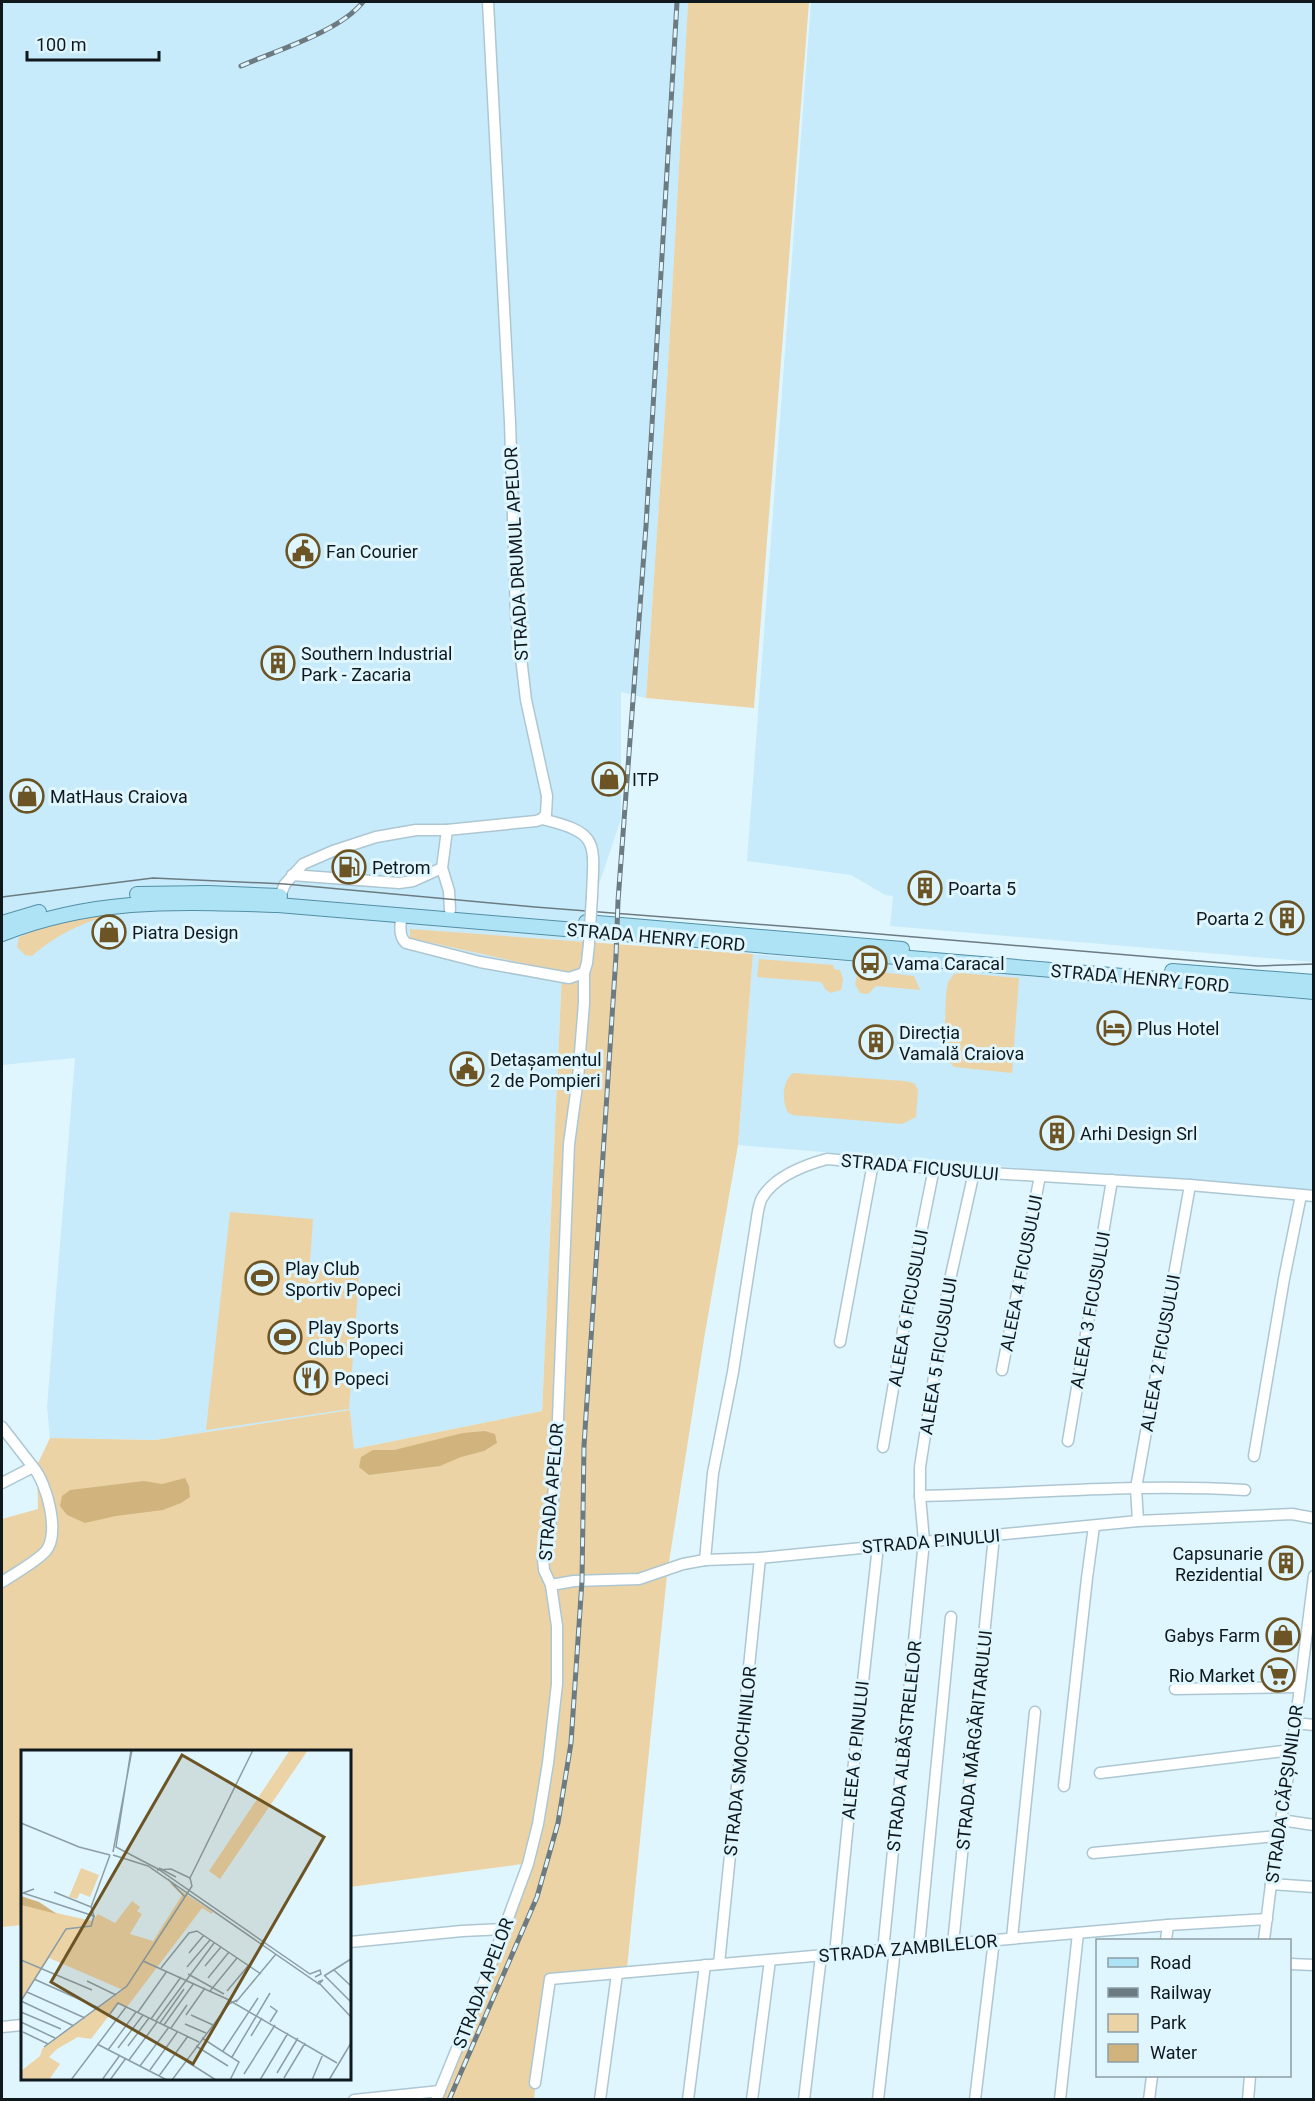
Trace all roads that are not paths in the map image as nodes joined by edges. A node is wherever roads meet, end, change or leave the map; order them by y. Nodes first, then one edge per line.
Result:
1 (488, 2) edge
2 (542, 819) junction
3 (447, 830) junction
4 (442, 868) junction
5 (292, 875) junction
6 (280, 896) junction
7 (450, 910) junction
8 (401, 915) junction
9 (2, 923) edge
10 (2, 934) edge
11 (584, 972) junction
12 (1314, 982) edge
13 (1314, 992) edge
14 (873, 1163) junction
15 (934, 1168) junction
16 (974, 1172) junction
17 (1040, 1176) junction
18 (1112, 1180) junction
19 (1190, 1185) junction
20 (1301, 1195) junction
21 (1314, 1196) edge
22 (840, 1342) dead end
23 (1002, 1370) dead end
24 (2, 1427) edge
25 (1068, 1441) dead end
26 (883, 1447) dead end
27 (1254, 1456) dead end
28 (33, 1467) junction
29 (2, 1483) edge
30 (1136, 1488) junction
31 (1245, 1490) dead end
32 (920, 1496) junction
33 (1314, 1518) edge
34 (1138, 1521) junction
35 (1094, 1526) junction
36 (994, 1536) junction
37 (924, 1542) junction
38 (878, 1546) junction
39 (760, 1558) junction
40 (705, 1560) junction
41 (1314, 1576) edge
42 (2, 1582) edge
43 (551, 1585) junction
44 (1311, 1615) edge
45 (951, 1617) dead end
46 (1298, 1687) junction
47 (1175, 1689) dead end
48 (1035, 1712) dead end
49 (1295, 1723) junction
50 (1314, 1725) edge
51 (1292, 1750) junction
52 (1100, 1773) dead end
53 (1064, 1786) dead end
54 (1281, 1820) junction
55 (1314, 1825) edge
56 (1278, 1836) junction
57 (1094, 1852) dead end
58 (1271, 1884) junction
59 (1314, 1887) edge
60 (1267, 1919) junction
61 (1168, 1925) junction
62 (504, 1929) junction
63 (1078, 1933) junction
64 (1012, 1938) junction
65 (1166, 1939) edge
66 (1264, 1939) edge
67 (993, 1940) junction
68 (351, 1942) edge
69 (953, 1944) junction
70 (919, 1947) junction
71 (889, 1950) junction
72 (836, 1954) junction
73 (821, 1956) junction
74 (770, 1960) junction
75 (1291, 1964) edge
76 (705, 1965) junction
77 (719, 1965) junction
78 (1314, 1965) edge
79 (617, 1974) junction
80 (21, 2025) edge
81 (2, 2027) edge
82 (1152, 2077) edge
83 (1250, 2077) edge
84 (535, 2083) dead end
85 (438, 2095) edge
86 (354, 2100) edge
87 (600, 2100) edge
88 (688, 2100) edge
89 (752, 2100) edge
90 (804, 2100) edge
91 (878, 2100) edge
92 (975, 2100) edge
93 (1060, 2100) edge
94 (1149, 2100) edge
95 (1248, 2100) edge

1 - 2 street, STRADA DRUMUL APELOR
2 - 3 street
2 - 11 street, STRADA APELOR, bridge
3 - 4 street
3 - 5 street
4 - 5 street
4 - 7 street
5 - 6 street
6 - 7 main road, STRADA HENRY FORD
6 - 9 main road, STRADA HENRY FORD
7 - 12 main road, STRADA HENRY FORD
8 - 10 main road, STRADA HENRY FORD
8 - 11 street
8 - 13 main road, STRADA HENRY FORD
11 - 43 street, STRADA APELOR
14 - 15 street, STRADA FICUSULUI
14 - 22 street
14 - 40 street, STRADA FICUSULUI
15 - 16 street, STRADA FICUSULUI
15 - 26 street, ALEEA 6 FICUSULUI
16 - 17 street, STRADA FICUSULUI
16 - 32 street, ALEEA 5 FICUSULUI
17 - 18 street, STRADA FICUSULUI
17 - 23 street, ALEEA 4 FICUSULUI
18 - 19 street, STRADA FICUSULUI
18 - 25 street, ALEEA 3 FICUSULUI
19 - 20 street, STRADA FICUSULUI
19 - 30 street, ALEEA 2 FICUSULUI
20 - 21 street, STRADA FICUSULUI
20 - 27 street
24 - 28 street
28 - 29 street
28 - 42 street
30 - 31 street
30 - 32 street
30 - 34 street, ALEEA 2 FICUSULUI
32 - 37 street, ALEEA 5 FICUSULUI
33 - 34 street, STRADA PINULUI
34 - 35 street, STRADA PINULUI
35 - 36 street, STRADA PINULUI
35 - 53 street
36 - 37 street, STRADA PINULUI
36 - 69 street, STRADA MĂRGĂRITARULUI
37 - 38 street, STRADA PINULUI
37 - 71 street, STRADA ALBĂSTRELELOR
38 - 39 street, STRADA PINULUI
38 - 72 street, ALEEA 6 PINULUI
39 - 40 street, STRADA PINULUI
39 - 77 street, STRADA SMOCHINILOR
40 - 43 street, STRADA PINULUI
41 - 44 street, STRADA CĂPȘUNILOR
43 - 62 street, STRADA APELOR
44 - 46 street, STRADA CĂPȘUNILOR
45 - 70 street
46 - 47 street
46 - 49 street, STRADA CĂPȘUNILOR
48 - 64 street
49 - 50 street
49 - 51 street, STRADA CĂPȘUNILOR
51 - 52 street
51 - 54 street, STRADA CĂPȘUNILOR
54 - 55 street
54 - 56 street, STRADA CĂPȘUNILOR
56 - 57 street
56 - 58 street, STRADA CĂPȘUNILOR
58 - 59 street
58 - 60 street, STRADA CĂPȘUNILOR
60 - 61 street, STRADA ZAMBILELOR
60 - 66 street, STRADA CĂPȘUNILOR
61 - 63 street, STRADA ZAMBILELOR
61 - 65 street
62 - 68 street
62 - 85 street, STRADA APELOR
63 - 64 street, STRADA ZAMBILELOR
63 - 93 street
64 - 67 street, STRADA ZAMBILELOR
67 - 69 street, STRADA ZAMBILELOR
67 - 92 street
69 - 70 street, STRADA ZAMBILELOR
70 - 71 street, STRADA ZAMBILELOR
71 - 72 street, STRADA ZAMBILELOR
71 - 91 street, STRADA ALBĂSTRELELOR
72 - 73 street, STRADA ZAMBILELOR
73 - 74 street, STRADA ZAMBILELOR
73 - 90 street
74 - 77 street, STRADA ZAMBILELOR
74 - 89 street
75 - 78 street
76 - 77 street, STRADA ZAMBILELOR
76 - 79 street, STRADA ZAMBILELOR
76 - 88 street
79 - 84 street, STRADA ZAMBILELOR
79 - 87 street
80 - 81 street
82 - 94 street
83 - 95 street
85 - 86 street

